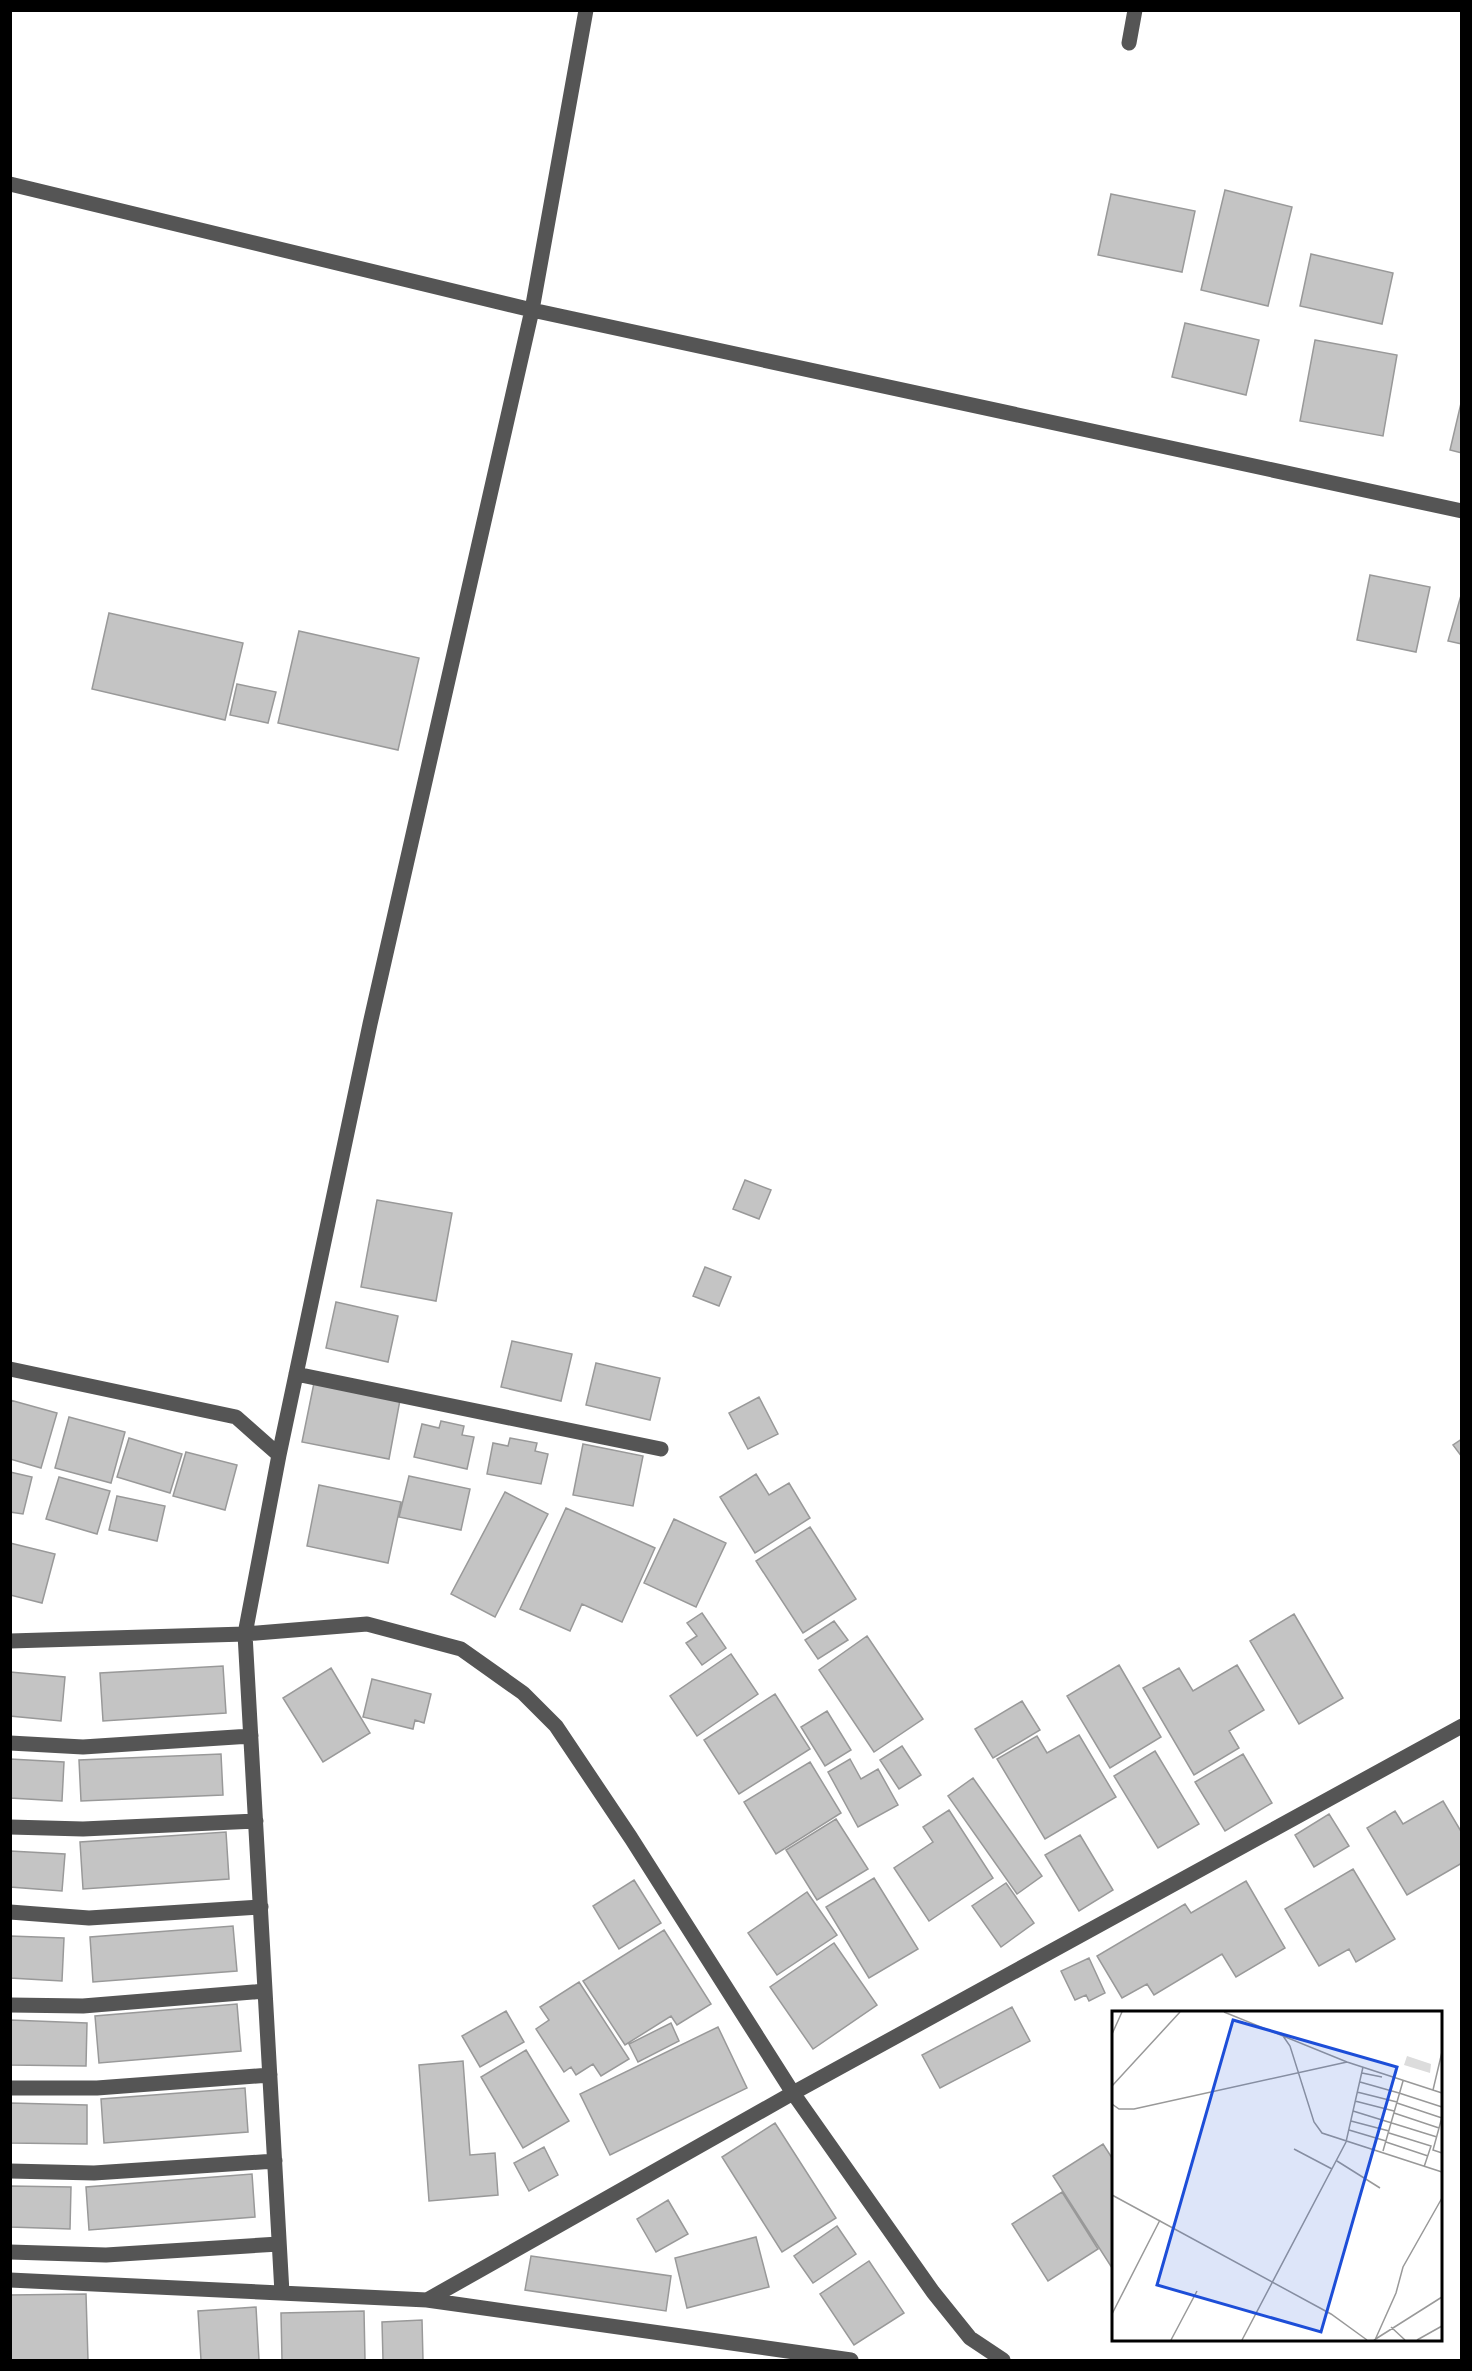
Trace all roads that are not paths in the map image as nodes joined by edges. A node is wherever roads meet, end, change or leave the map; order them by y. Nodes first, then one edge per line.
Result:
1 (586, 10) edge
2 (1135, 10) edge
3 (1129, 43) dead end
4 (10, 184) edge
5 (532, 310) junction
6 (1461, 512) edge
7 (10, 1369) edge
8 (296, 1374) junction
9 (661, 1449) dead end
10 (279, 1455) junction
11 (245, 1634) junction
12 (10, 1641) edge
13 (1461, 1726) edge
14 (251, 1736) junction
15 (10, 1743) edge
16 (256, 1821) junction
17 (10, 1827) edge
18 (261, 1907) junction
19 (10, 1912) edge
20 (265, 1991) junction
21 (10, 2005) edge
22 (270, 2075) junction
23 (10, 2088) edge
24 (793, 2093) junction
25 (275, 2161) junction
26 (10, 2171) edge
27 (279, 2244) junction
28 (10, 2252) edge
29 (10, 2280) edge
30 (282, 2294) junction
31 (427, 2300) junction
32 (851, 2361) edge
33 (1003, 2361) edge

1 - 5 street
2 - 3 street
4 - 5 street
5 - 6 street
5 - 8 street
7 - 10 street
8 - 9 street
8 - 10 street
10 - 11 street
11 - 12 street
11 - 14 street
11 - 24 street
13 - 24 street
14 - 15 street
14 - 16 street
16 - 17 street
16 - 18 street
18 - 19 street
18 - 20 street
20 - 21 street
20 - 22 street
22 - 23 street
22 - 25 street
24 - 31 street
24 - 33 street
25 - 26 street
25 - 27 street
27 - 28 street
27 - 30 street
29 - 30 street
30 - 31 street
31 - 32 street

